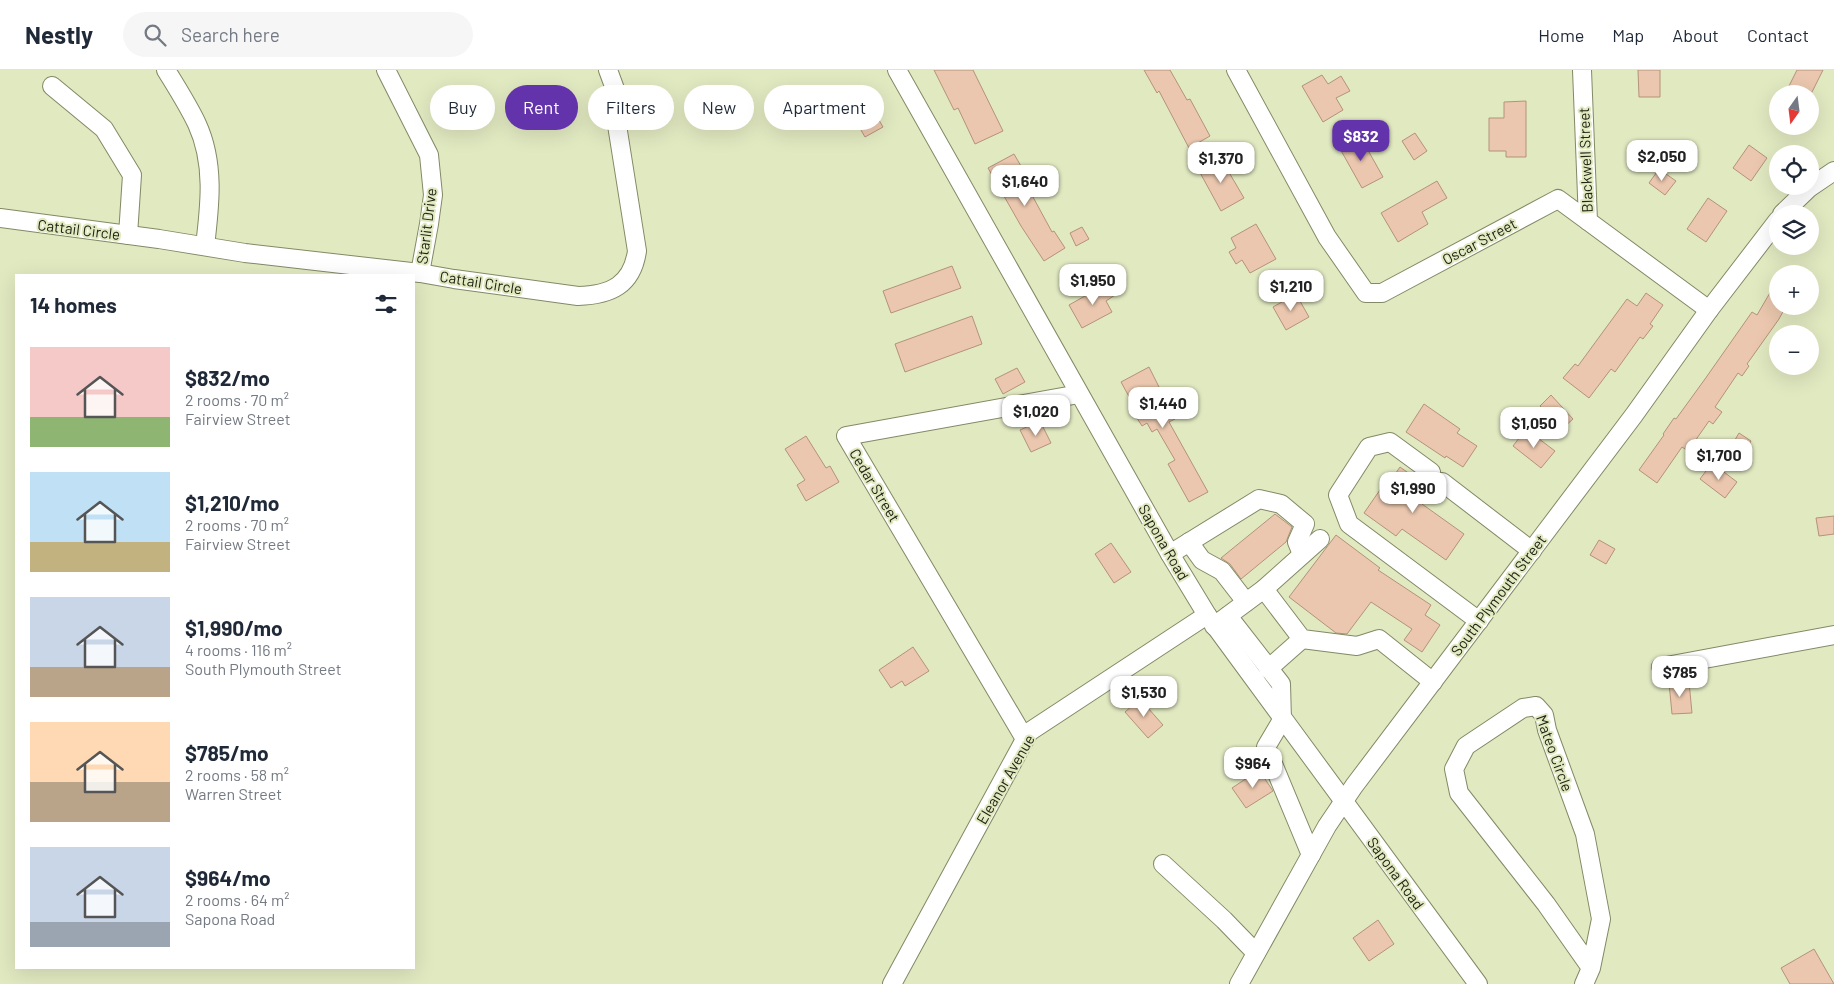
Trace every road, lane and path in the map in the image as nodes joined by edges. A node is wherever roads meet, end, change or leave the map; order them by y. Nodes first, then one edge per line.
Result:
1 (166, 70) edge
2 (386, 70) edge
3 (608, 70) edge
4 (896, 70) edge
5 (1236, 70) edge
6 (1582, 70) edge
7 (52, 86) dead end
8 (1834, 171) edge
9 (1791, 205) edge
10 (0, 218) edge
11 (1588, 221) junction
12 (1769, 232) edge
13 (128, 236) junction
14 (205, 246) junction
15 (420, 273) junction
16 (1709, 310) junction
17 (1079, 394) junction
18 (1320, 539) dead end
19 (1189, 542) junction
20 (1532, 551) junction
21 (1170, 554) junction
22 (1302, 554) junction
23 (1264, 589) junction
24 (1246, 602) junction
25 (1216, 619) junction
26 (1479, 621) junction
27 (1834, 635) edge
28 (1302, 639) junction
29 (1661, 667) dead end
30 (1268, 668) junction
31 (1433, 682) junction
32 (1282, 720) junction
33 (1025, 739) junction
34 (1343, 802) junction
35 (1311, 855) junction
36 (1163, 864) dead end
37 (1256, 953) junction
38 (1587, 976) edge
39 (892, 984) edge
40 (1239, 984) edge
41 (1478, 984) edge

1 - 14 street
2 - 15 street, Starlit Drive
3 - 15 street, Cattail Circle
4 - 17 street, Sapona Road
5 - 11 street, Oscar Street
6 - 11 street, Blackwell Street
7 - 13 street
8 - 9 street
10 - 13 street, Cattail Circle
11 - 16 street, Blackwell Street
12 - 16 street, South Plymouth Street
13 - 14 street, Cattail Circle
14 - 15 street, Cattail Circle
16 - 20 street, South Plymouth Street
17 - 21 street, Sapona Road
17 - 33 street, Cedar Street
18 - 22 street, Eleanor Avenue
19 - 21 street
19 - 22 street
19 - 24 street
20 - 26 street, South Plymouth Street
20 - 26 street
21 - 25 street, Sapona Road
22 - 23 street, Eleanor Avenue
23 - 24 street, Eleanor Avenue
23 - 28 street
24 - 25 street, Eleanor Avenue
25 - 30 street
25 - 32 street, Sapona Road
25 - 33 street, Eleanor Avenue
26 - 31 street, South Plymouth Street
27 - 29 street
28 - 30 street
28 - 31 street
30 - 32 street
31 - 34 street, South Plymouth Street
32 - 34 street, Sapona Road
32 - 35 street
33 - 39 street, Eleanor Avenue
34 - 35 street, South Plymouth Street
34 - 41 street, Sapona Road
35 - 37 street, South Plymouth Street
36 - 37 street
37 - 40 street, South Plymouth Street
38 - 38 street, Mateo Circle

